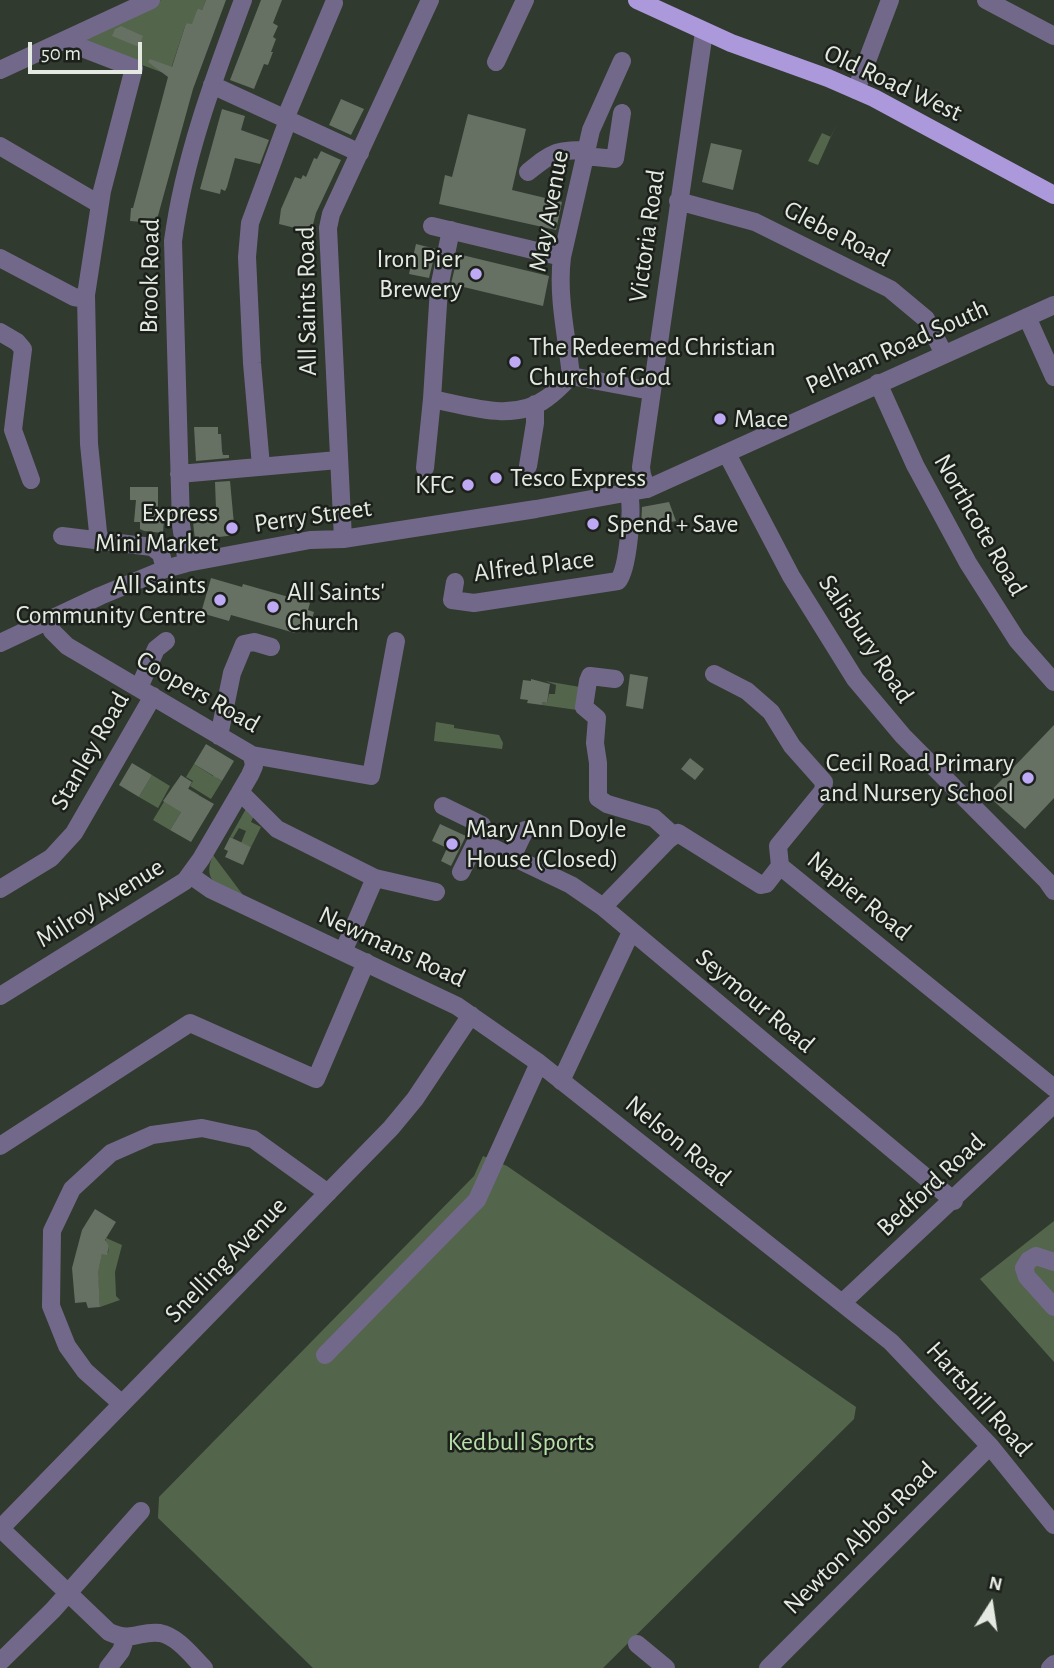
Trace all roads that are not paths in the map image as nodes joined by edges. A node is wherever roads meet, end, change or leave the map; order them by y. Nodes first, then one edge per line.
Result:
1 (150, 0) edge
2 (243, 0) edge
3 (430, 0) edge
4 (525, 0) edge
5 (637, 0) edge
6 (890, 0) edge
7 (986, 0) edge
8 (334, 3) dead end
9 (704, 32) junction
10 (1054, 36) edge
11 (64, 41) junction
12 (622, 61) dead end
13 (496, 62) dead end
14 (0, 70) edge
15 (212, 85) junction
16 (856, 90) junction
17 (622, 113) dead end
18 (286, 120) junction
19 (0, 146) edge
20 (360, 153) junction
21 (586, 153) junction
22 (528, 172) dead end
23 (1054, 195) edge
24 (678, 201) junction
25 (99, 204) junction
26 (432, 226) dead end
27 (451, 230) junction
28 (562, 257) junction
29 (0, 258) edge
30 (86, 295) junction
31 (1054, 305) edge
32 (1027, 317) junction
33 (0, 332) edge
34 (944, 354) junction
35 (571, 376) junction
36 (1054, 377) edge
37 (878, 383) junction
38 (651, 391) junction
39 (432, 399) junction
40 (536, 404) junction
41 (7, 433) edge
42 (727, 454) junction
43 (338, 460) junction
44 (261, 466) junction
45 (528, 466) dead end
46 (425, 468) dead end
47 (179, 474) junction
48 (31, 480) dead end
49 (648, 489) junction
50 (629, 494) junction
51 (62, 536) dead end
52 (343, 539) junction
53 (99, 542) junction
54 (187, 563) junction
55 (165, 569) junction
56 (453, 591) dead end
57 (50, 621) junction
58 (166, 641) dead end
59 (396, 642) dead end
60 (0, 643) edge
61 (271, 647) dead end
62 (714, 674) dead end
63 (615, 679) dead end
64 (1054, 682) edge
65 (146, 692) junction
66 (219, 736) junction
67 (252, 755) junction
68 (240, 792) junction
69 (443, 806) dead end
70 (525, 830) dead end
71 (673, 835) junction
72 (477, 840) junction
73 (512, 857) junction
74 (780, 866) junction
75 (461, 872) dead end
76 (191, 875) junction
77 (374, 878) junction
78 (0, 890) edge
79 (1054, 891) edge
80 (436, 892) dead end
81 (603, 907) junction
82 (631, 932) junction
83 (343, 952) junction
84 (366, 962) junction
85 (0, 996) edge
86 (471, 1014) junction
87 (539, 1063) junction
88 (561, 1081) junction
89 (1054, 1088) edge
90 (1054, 1104) edge
91 (0, 1146) edge
92 (328, 1193) junction
93 (954, 1201) junction
94 (1054, 1262) edge
95 (842, 1303) junction
96 (1054, 1307) edge
97 (891, 1342) joint
98 (325, 1355) dead end
99 (122, 1404) junction
100 (989, 1446) junction
101 (141, 1511) dead end
102 (1054, 1525) edge
103 (0, 1529) edge
104 (68, 1594) junction
105 (126, 1637) junction
106 (637, 1644) dead end
107 (0, 1662) edge
108 (1054, 1664) edge
109 (108, 1668) edge
110 (204, 1668) edge
111 (666, 1668) edge
112 (768, 1668) edge
113 (1049, 1668) edge

1 - 11 street
2 - 15 street, Brook Road
3 - 20 street, All Saints Road
4 - 13 street
5 - 9 main road, Old Road West
6 - 16 street
7 - 10 street
8 - 18 street
9 - 16 main road, Old Road West
9 - 24 street, Victoria Road
11 - 14 street
11 - 25 street
12 - 21 street, May Avenue
15 - 18 street
15 - 47 street, Brook Road
16 - 23 main road, Old Road West
17 - 21 street
18 - 20 street
18 - 44 street
19 - 25 street
20 - 43 street, All Saints Road
21 - 22 street
21 - 28 street, May Avenue
24 - 34 street, Glebe Road
24 - 38 street, Victoria Road
25 - 30 street
26 - 27 street
27 - 28 street
27 - 39 street
28 - 35 street, May Avenue
29 - 30 street
30 - 53 street
31 - 32 street, Pelham Road South
32 - 34 street, Pelham Road South
32 - 36 street
33 - 41 street
34 - 37 street, Pelham Road South
35 - 38 street
35 - 40 street
37 - 42 street, Pelham Road South
37 - 64 street, Northcote Road
38 - 49 street, Victoria Road
39 - 40 street
39 - 46 street
40 - 45 street
41 - 48 street
42 - 49 street, Pelham Road South
42 - 79 street, Salisbury Road
43 - 44 street
43 - 52 street, All Saints Road
44 - 47 street
47 - 54 street, Brook Road
49 - 50 street, Perry Street
50 - 52 street, Perry Street
50 - 56 street, Alfred Place
51 - 53 street
52 - 54 street, Perry Street
53 - 55 street
54 - 55 street, Perry Street
55 - 57 street, Perry Street
57 - 60 street, Perry Street
57 - 65 street, Coopers Road
58 - 65 street, Stanley Road
59 - 67 street, Coopers Road
61 - 66 street
62 - 74 street
63 - 71 street
65 - 66 street, Coopers Road
65 - 78 street, Stanley Road
66 - 67 street, Coopers Road
67 - 68 street
68 - 76 street
68 - 77 street
69 - 72 street
70 - 73 street
71 - 74 street, Napier Road
71 - 81 street
72 - 73 street, Seymour Road
72 - 75 street
73 - 81 street, Seymour Road
74 - 89 street, Napier Road
76 - 83 street, Newmans Road
76 - 85 street, Milroy Avenue
77 - 80 street
77 - 83 street
81 - 82 street, Seymour Road
82 - 88 street
82 - 93 street, Seymour Road
83 - 84 street, Newmans Road
84 - 86 street, Newmans Road
84 - 91 street
86 - 87 street, Newmans Road
86 - 92 street, Snelling Avenue
87 - 88 street, Newmans Road
87 - 98 street
88 - 95 street, Nelson Road
90 - 93 street, Bedford Road
92 - 99 street, Snelling Avenue
92 - 99 street
93 - 95 street, Bedford Road
94 - 96 street
95 - 97 street, Nelson Road
97 - 100 street, Hartshill Road
99 - 103 street, Snelling Avenue
100 - 102 street, Hartshill Road
100 - 112 street, Newton Abbot Road
101 - 104 street
103 - 104 street
104 - 105 street
104 - 107 street
105 - 109 street
105 - 110 street
106 - 111 street
108 - 113 street

